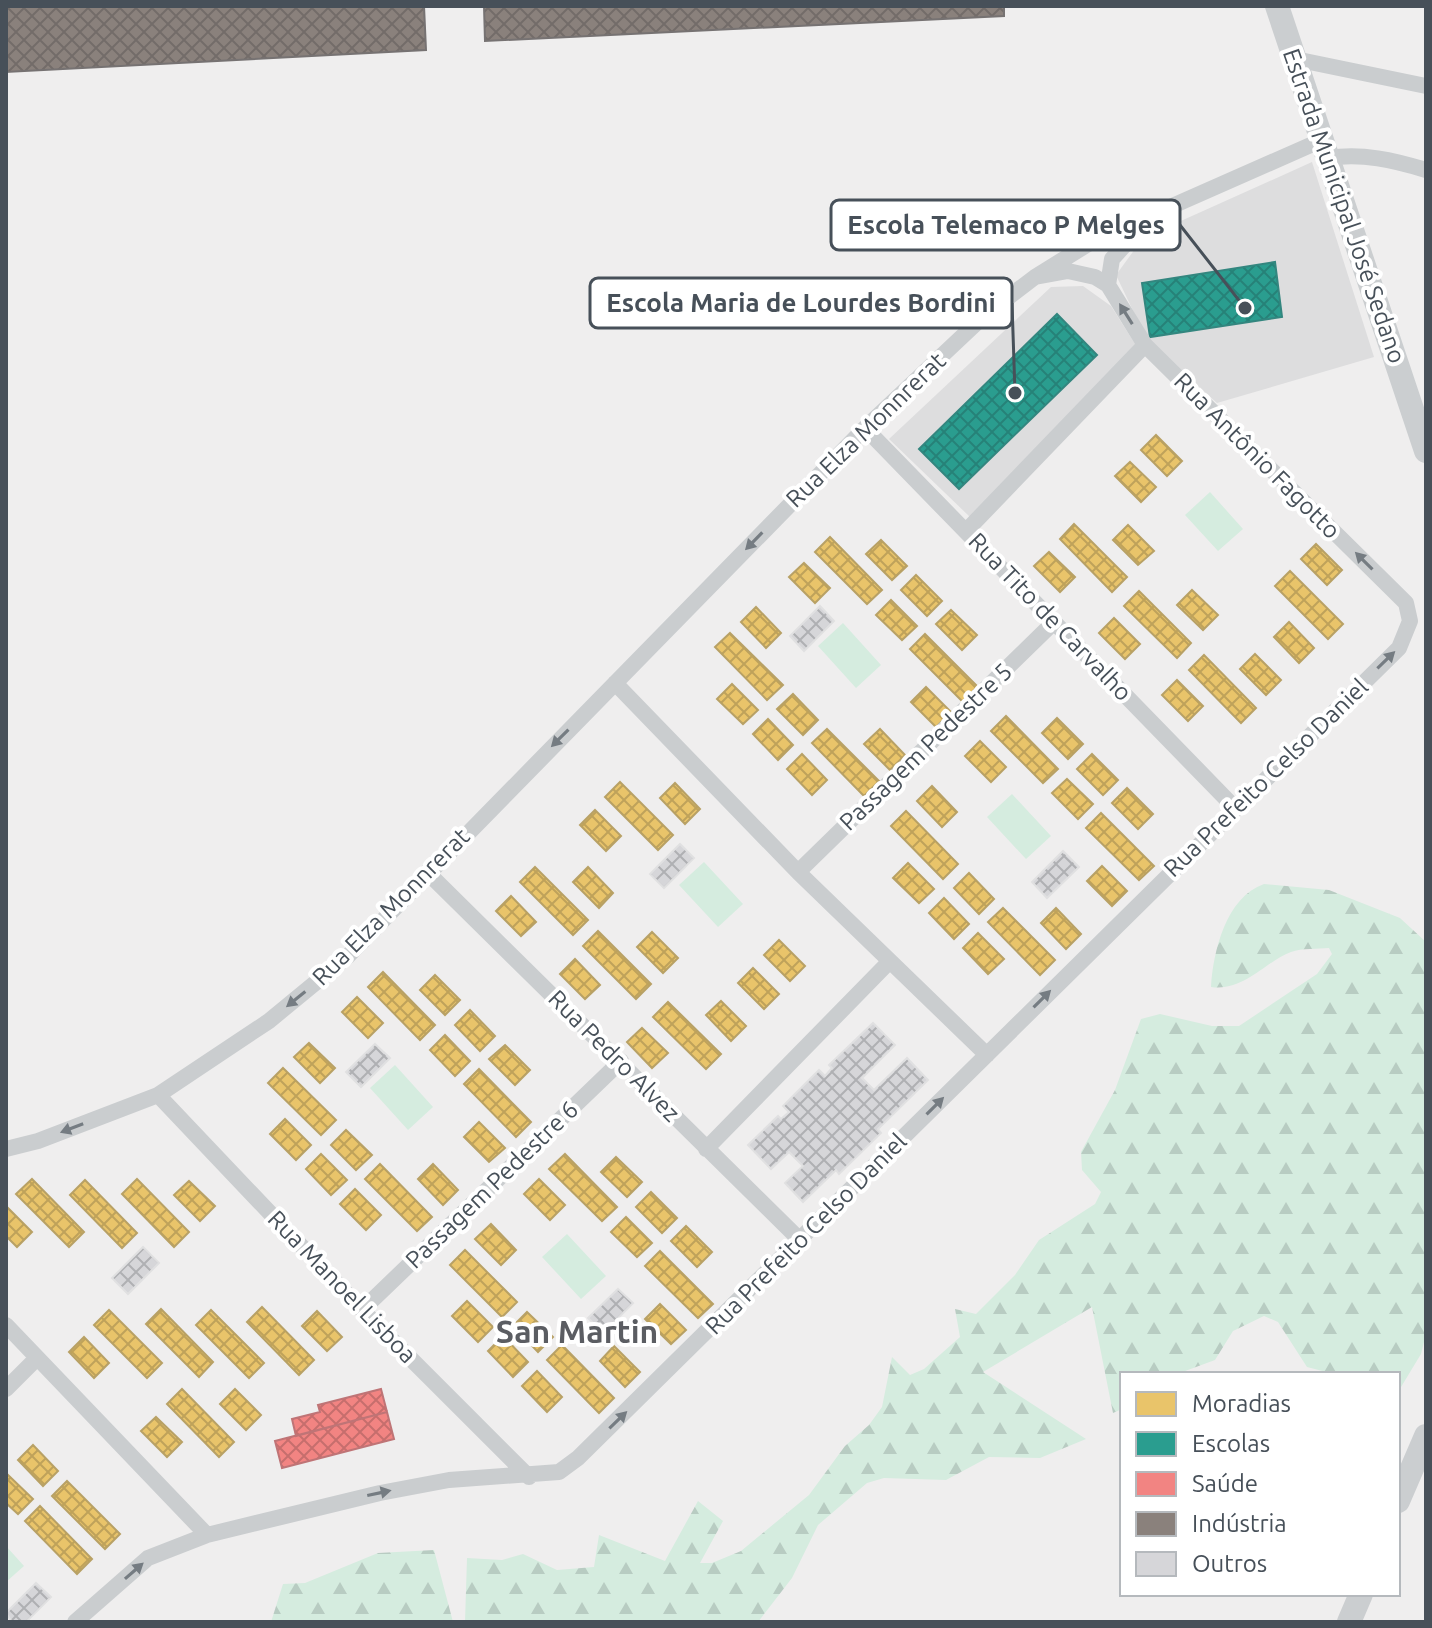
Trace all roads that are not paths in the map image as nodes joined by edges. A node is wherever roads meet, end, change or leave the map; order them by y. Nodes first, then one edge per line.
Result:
1 (1277, 6) edge
2 (1295, 59) junction
3 (1426, 86) edge
4 (1325, 149) junction
5 (1426, 170) edge
6 (1150, 218) junction
7 (1035, 277) junction
8 (1108, 285) junction
9 (1145, 345) junction
10 (865, 428) junction
11 (1426, 451) edge
12 (967, 530) junction
13 (1410, 621) joint
14 (1053, 623) junction
15 (615, 683) junction
16 (1234, 807) junction
17 (427, 872) junction
18 (798, 872) junction
19 (889, 962) junction
20 (987, 1055) junction
21 (621, 1061) junction
22 (158, 1095) junction
23 (6, 1149) edge
24 (706, 1149) junction
25 (801, 1241) junction
26 (362, 1310) junction
27 (6, 1325) edge
28 (37, 1358) junction
29 (6, 1389) edge
30 (1426, 1436) edge
31 (529, 1477) junction
32 (1400, 1496) edge
33 (207, 1535) junction
34 (1360, 1596) edge
35 (75, 1622) edge
36 (1349, 1622) edge

1 - 2 street, Estrada Municipal José Sedano
2 - 3 street
2 - 4 street, Estrada Municipal José Sedano
4 - 5 street
4 - 6 street, Rua Elza Monnrerat
4 - 11 street, Estrada Municipal José Sedano
6 - 7 street, Rua Elza Monnrerat
6 - 8 street
7 - 8 street
7 - 10 street, Rua Elza Monnrerat
9 -> 8 street, Rua Antônio Fagotto
9 - 12 street
13 -> 9 street, Rua Antônio Fagotto
10 - 12 street, Rua Tito de Carvalho
10 -> 15 street, Rua Elza Monnrerat
12 - 14 street, Rua Tito de Carvalho
16 -> 13 street, Rua Prefeito Celso Daniel
14 - 16 street, Rua Tito de Carvalho
14 - 18 street, Passagem Pedestre 5
15 -> 17 street, Rua Elza Monnrerat
15 - 18 street
20 -> 16 street, Rua Prefeito Celso Daniel
17 - 21 street, Rua Pedro Alvez
17 -> 22 street, Rua Elza Monnrerat
18 - 19 street
19 - 20 street
19 - 24 street
25 -> 20 street, Rua Prefeito Celso Daniel
21 - 24 street, Rua Pedro Alvez
21 - 26 street, Passagem Pedestre 6
22 -> 23 street, Rua Elza Monnrerat
22 - 26 street, Rua Manoel Lisboa
24 - 25 street, Rua Pedro Alvez
31 -> 25 street, Rua Prefeito Celso Daniel
26 - 31 street, Rua Manoel Lisboa
27 - 28 street
28 - 29 street
28 - 33 street
30 - 32 street
33 -> 31 street, Rua Prefeito Celso Daniel
35 -> 33 street, Rua Prefeito Celso Daniel
34 - 36 street

